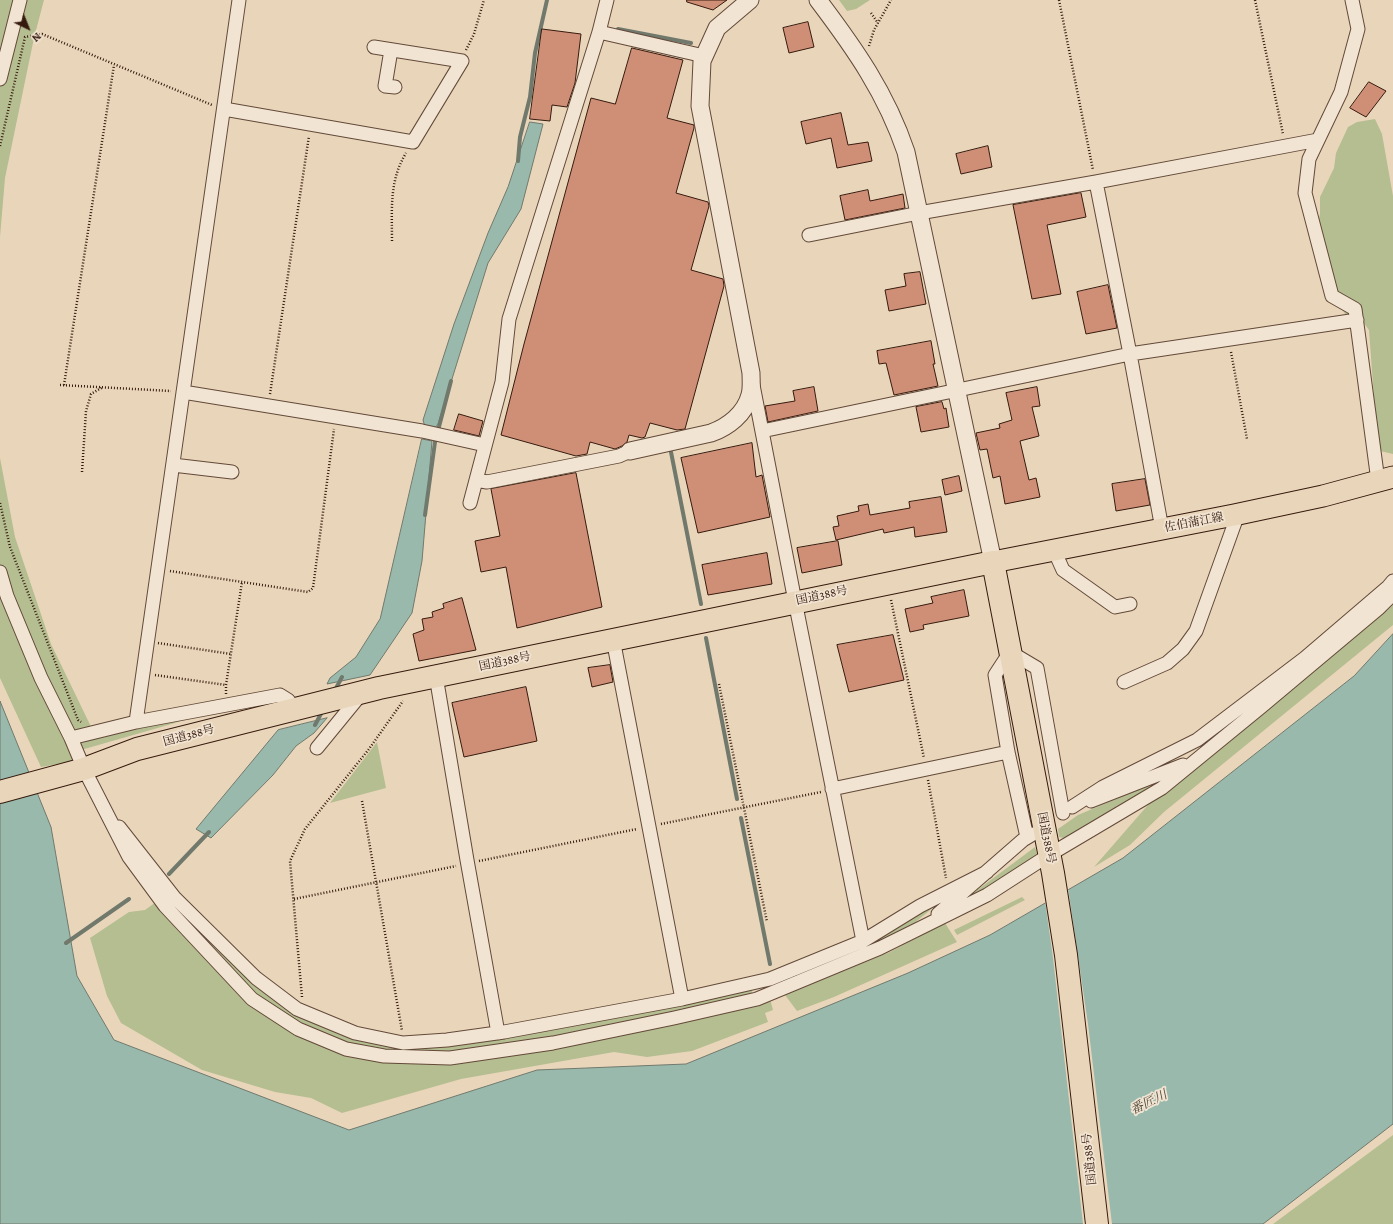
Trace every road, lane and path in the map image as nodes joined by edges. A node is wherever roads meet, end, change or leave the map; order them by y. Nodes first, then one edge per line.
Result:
1 (20, 0) edge
2 (239, 0) edge
3 (484, 0) edge
4 (607, 0) edge
5 (750, 0) edge
6 (818, 0) edge
7 (891, 0) edge
8 (1059, 0) edge
9 (1255, 0) edge
10 (1352, 0) edge
11 (871, 13) dead end
12 (878, 23) junction
13 (599, 32) junction
14 (374, 47) dead end
15 (391, 50) junction
16 (704, 56) junction
17 (462, 60) junction
18 (863, 62) junction
19 (114, 65) junction
20 (0, 78) edge
21 (394, 87) dead end
22 (224, 109) junction
23 (311, 124) junction
24 (1318, 140) junction
25 (413, 142) junction
26 (0, 146) edge
27 (1286, 146) junction
28 (1096, 182) junction
29 (920, 213) junction
30 (809, 235) dead end
31 (392, 241) dead end
32 (1357, 320) junction
33 (1229, 339) junction
34 (1130, 354) junction
35 (751, 373) junction
36 (60, 384) dead end
37 (64, 385) junction
38 (104, 387) junction
39 (956, 390) junction
40 (184, 392) junction
41 (269, 406) junction
42 (336, 417) junction
43 (762, 431) junction
44 (1247, 439) dead end
45 (485, 445) junction
46 (630, 451) joint
47 (173, 465) junction
48 (82, 472) dead end
49 (232, 472) dead end
50 (1386, 479) edge
51 (476, 480) junction
52 (0, 503) edge
53 (470, 503) dead end
54 (1238, 514) junction
55 (1162, 529) junction
56 (1054, 550) junction
57 (993, 562) junction
58 (158, 569) junction
59 (0, 572) edge
60 (1393, 581) edge
61 (242, 582) junction
62 (1393, 594) edge
63 (890, 597) dead end
64 (795, 602) junction
65 (1130, 604) dead end
66 (613, 639) junction
67 (148, 641) junction
68 (1010, 652) junction
69 (231, 654) junction
70 (143, 674) junction
71 (436, 676) junction
72 (1124, 682) dead end
73 (719, 684) dead end
74 (226, 685) junction
75 (353, 694) junction
76 (404, 700) dead end
77 (228, 705) junction
78 (303, 706) junction
79 (136, 722) junction
80 (94, 732) junction
81 (71, 738) junction
82 (317, 748) dead end
83 (1008, 752) junction
84 (1196, 760) junction
85 (926, 770) junction
86 (78, 771) junction
87 (832, 789) junction
88 (0, 792) edge
89 (362, 801) dead end
90 (744, 807) junction
91 (105, 810) junction
92 (1063, 813) junction
93 (649, 827) junction
94 (467, 863) junction
95 (1051, 864) junction
96 (987, 872) junction
97 (946, 878) dead end
98 (376, 882) junction
99 (294, 898) junction
100 (767, 922) dead end
101 (922, 927) junction
102 (863, 941) junction
103 (682, 999) junction
104 (304, 1012) junction
105 (402, 1033) dead end
106 (498, 1033) junction
107 (1098, 1224) edge

1 - 20 street
2 - 22 street
3 - 17 path
4 - 13 street
5 - 16 street
6 - 18 street
7 - 12 path
8 - 28 path
9 - 27 path
10 - 24 street
11 - 12 path
12 - 18 path
13 - 16 street
13 - 45 street
14 - 15 street
15 - 17 street
15 - 21 street
16 - 35 street
17 - 25 street
18 - 29 street
19 - 22 path
19 - 26 path
19 - 37 path
22 - 23 street
22 - 40 street
23 - 25 street
23 - 41 path
24 - 27 street
24 - 32 street
25 - 31 path
27 - 28 street
28 - 29 street
28 - 34 street
29 - 30 street
29 - 39 street
32 - 33 street
32 - 50 street
33 - 34 street
33 - 44 path
34 - 39 street
34 - 55 street
35 - 43 street
35 - 46 street
36 - 37 path
37 - 38 path
38 - 40 path
38 - 48 path
39 - 43 street
39 - 57 street
40 - 41 street
40 - 47 street
41 - 42 street
42 - 45 street
42 - 61 path
43 - 64 street
45 - 51 street
46 - 51 street
47 - 49 street
47 - 58 street
50 - 54 main road, 佐伯蒲江線
51 - 53 street
52 - 80 path
54 - 55 main road, 佐伯蒲江線
54 - 72 street
55 - 56 main road, 佐伯蒲江線
56 - 57 main road, 佐伯蒲江線
56 - 65 street
57 - 64 highway, 国道388号
57 - 68 highway, 国道388号
58 - 61 path
58 - 67 street
59 - 81 street
60 - 92 street
61 - 69 path
62 - 84 street
63 - 85 path
64 - 66 highway, 国道388号
64 - 87 street
66 - 71 highway, 国道388号
66 - 93 street
67 - 69 path
67 - 70 street
68 - 83 street
68 - 92 street
68 - 95 highway, 国道388号
69 - 74 path
70 - 74 path
70 - 79 street
71 - 75 highway, 国道388号
71 - 94 street
73 - 90 path
74 - 77 path
75 - 78 highway, 国道388号
75 - 82 street
76 - 99 path
77 - 78 street
77 - 79 street
78 - 86 highway, 国道388号
79 - 80 street
80 - 81 street
81 - 86 street
83 - 85 street
83 - 96 street
84 - 92 street
84 - 95 street
85 - 87 street
85 - 97 path
86 - 88 highway, 国道388号
86 - 91 street
87 - 90 path
87 - 102 street
89 - 98 path
90 - 93 path
90 - 100 path
91 - 101 street
91 - 104 street
93 - 94 path
93 - 103 street
94 - 98 path
94 - 106 street
95 - 101 street
95 - 107 highway, 国道388号
96 - 101 street
96 - 102 street
98 - 99 path
98 - 105 path
99 - 104 path
102 - 103 street
103 - 106 street
104 - 106 street

